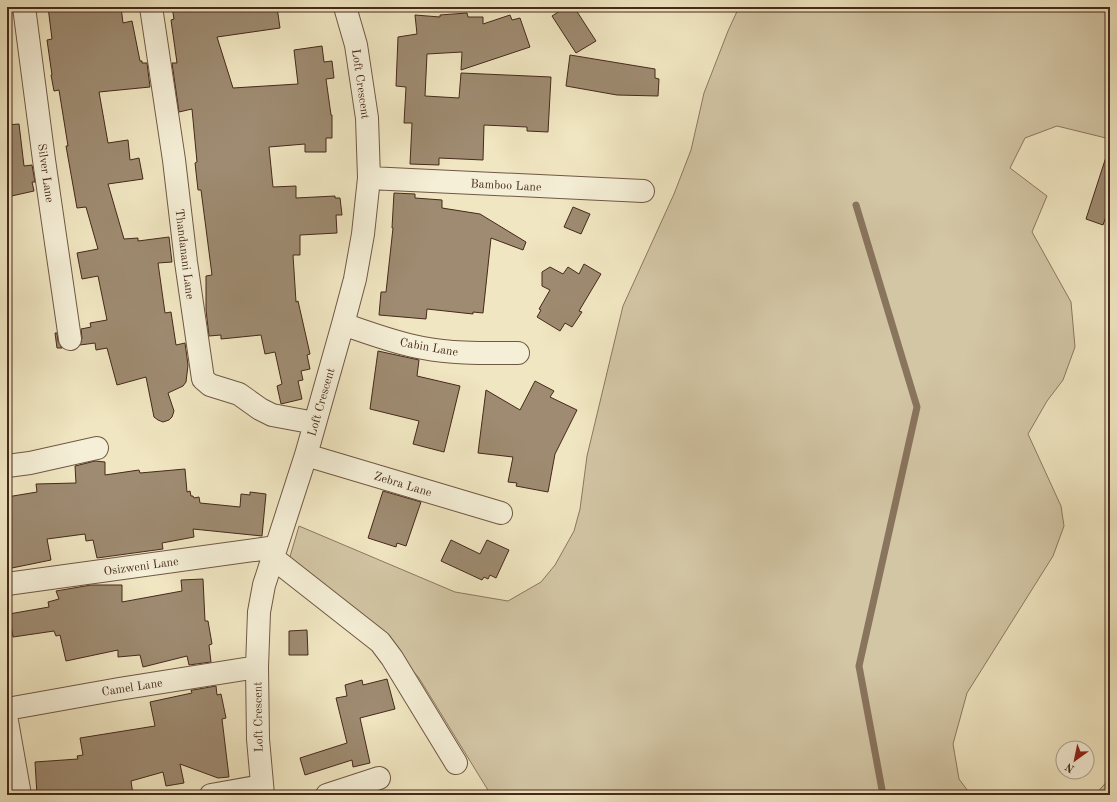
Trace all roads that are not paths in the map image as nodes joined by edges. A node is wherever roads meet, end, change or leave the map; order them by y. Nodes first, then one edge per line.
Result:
1 (24, 7) edge
2 (150, 7) edge
3 (345, 7) edge
4 (369, 178) junction
5 (643, 191) dead end
6 (343, 324) junction
7 (70, 339) dead end
8 (518, 353) dead end
9 (315, 423) junction
10 (97, 448) dead end
11 (306, 454) junction
12 (7, 466) edge
13 (501, 514) dead end
14 (274, 552) junction
15 (7, 584) edge
16 (258, 667) junction
17 (7, 709) edge
18 (7, 721) edge
19 (456, 764) dead end
20 (379, 778) dead end
21 (262, 791) edge
22 (20, 795) edge
23 (211, 795) edge
24 (327, 795) edge

1 - 7 street, Silver Lane
2 - 9 street, Thandanani Lane
3 - 4 street, Loft Crescent
4 - 5 street, Bamboo Lane
4 - 6 street, Loft Crescent
6 - 8 street, Cabin Lane
6 - 9 street, Loft Crescent
9 - 11 street, Loft Crescent
10 - 12 street
11 - 13 street, Zebra Lane
11 - 14 street, Loft Crescent
14 - 15 street, Osizweni Lane
14 - 16 street, Loft Crescent
14 - 19 street
16 - 17 street, Camel Lane
16 - 21 street, Loft Crescent
18 - 22 street
20 - 24 street
21 - 23 street

